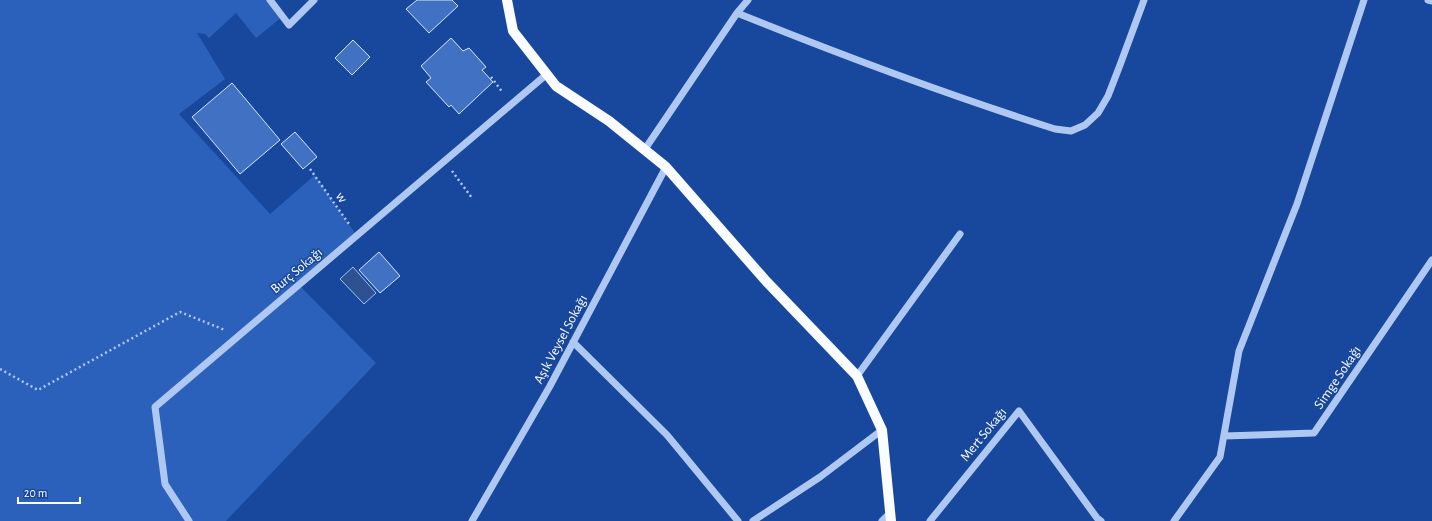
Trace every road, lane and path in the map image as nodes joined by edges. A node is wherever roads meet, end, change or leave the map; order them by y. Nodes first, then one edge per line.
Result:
1 (270, 0) edge
2 (314, 0) edge
3 (507, 0) edge
4 (748, 0) edge
5 (1144, 0) edge
6 (1364, 0) edge
7 (1428, 0) edge
8 (1432, 1) edge
9 (737, 13) junction
10 (547, 74) junction
11 (491, 77) dead end
12 (511, 104) junction
13 (644, 149) junction
14 (444, 161) junction
15 (666, 167) junction
16 (310, 169) dead end
17 (472, 198) dead end
18 (960, 234) dead end
19 (357, 236) junction
20 (1432, 260) edge
21 (239, 336) junction
22 (573, 342) junction
23 (0, 369) edge
24 (857, 376) junction
25 (882, 430) junction
26 (1224, 436) junction
27 (890, 517) edge
28 (1097, 520) edge
29 (189, 521) edge
30 (472, 521) edge
31 (738, 521) edge
32 (752, 521) edge
33 (882, 521) edge
34 (930, 521) edge
35 (1174, 521) edge

1 - 2 street
3 - 10 main road
4 - 9 street
5 - 9 street
6 - 26 street
7 - 8 street
9 - 13 street
10 - 12 street, Burç Sokağı
10 - 13 main road
11 - 12 path
12 - 14 street, Burç Sokağı
13 - 15 main road
14 - 17 path
14 - 19 street, Burç Sokağı
15 - 22 street, Aşık Veysel Sokağı
15 - 24 main road
16 - 19 path, w
18 - 24 street
19 - 21 street, Burç Sokağı
20 - 26 street, Simge Sokağı
21 - 23 path
21 - 29 street, Burç Sokağı
22 - 30 street, Aşık Veysel Sokağı
22 - 31 street
24 - 25 main road
25 - 27 main road
25 - 32 street
26 - 35 street
27 - 33 street
28 - 34 street, Mert Sokağı

